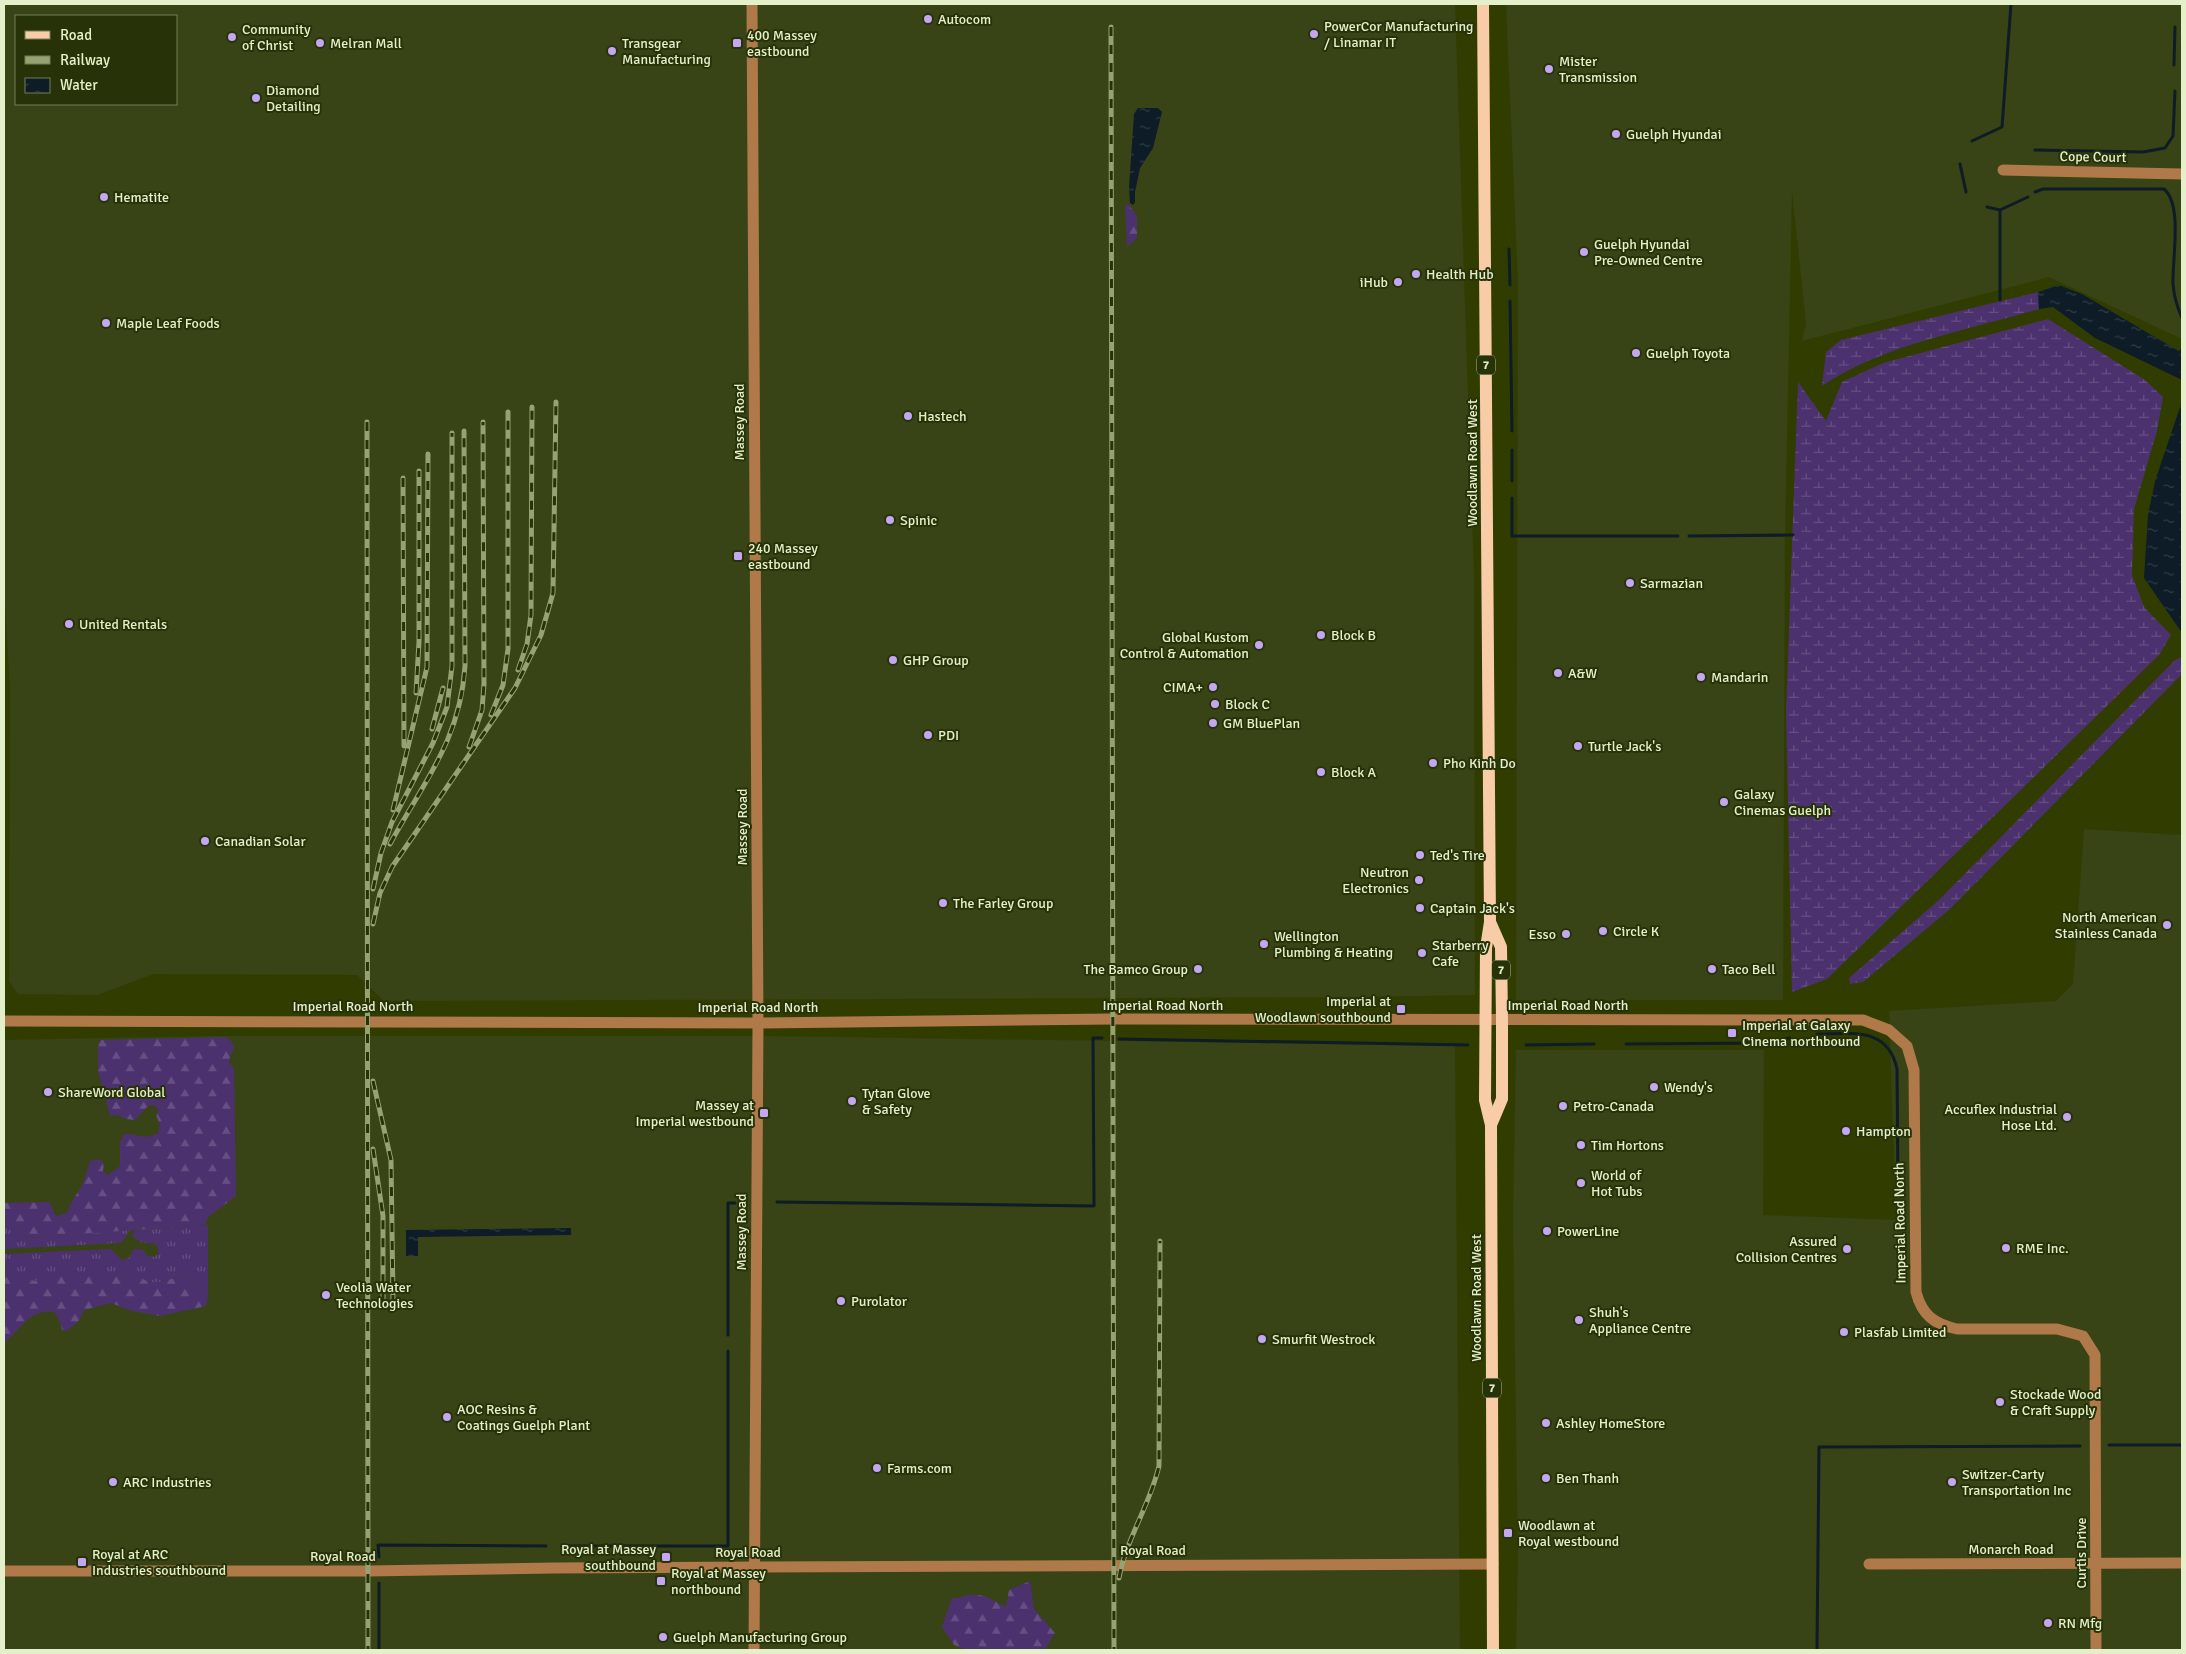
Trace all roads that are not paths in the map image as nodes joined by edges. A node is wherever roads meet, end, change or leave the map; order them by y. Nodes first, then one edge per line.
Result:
1 (752, 4) edge
2 (1483, 4) edge
3 (2003, 170) dead end
4 (2182, 174) edge
5 (1490, 922) junction
6 (1485, 1020) junction
7 (1502, 1020) junction
8 (4, 1021) edge
9 (758, 1023) junction
10 (1491, 1125) junction
11 (2057, 1329) joint
12 (2182, 1563) edge
13 (1493, 1564) junction
14 (1869, 1564) dead end
15 (2096, 1565) junction
16 (754, 1567) junction
17 (4, 1571) edge
18 (754, 1650) edge
19 (1492, 1650) edge
20 (2096, 1650) edge

1 - 9 street, Massey Road
2 - 5 main road, Woodlawn Road West / 7
3 - 4 street, Cope Court
5 - 6 main road, Woodlawn Road West / 7
5 - 7 main road, Woodlawn Road West / 7
6 - 7 street, Imperial Road North
6 - 9 street, Imperial Road North
6 - 10 main road, Woodlawn Road West / 7
7 - 10 main road, Woodlawn Road West / 7
7 - 11 street, Imperial Road North
8 - 9 street, Imperial Road North
9 - 16 street, Massey Road
10 - 13 main road, Woodlawn Road West / 7
11 - 15 street, Curtis Drive
12 - 15 street, Monarch Road
13 - 16 street, Royal Road
13 - 19 main road, Woodlawn Road West / 7
14 - 15 street, Monarch Road
15 - 20 street, Curtis Drive
16 - 17 street, Royal Road
16 - 18 street, Massey Road

